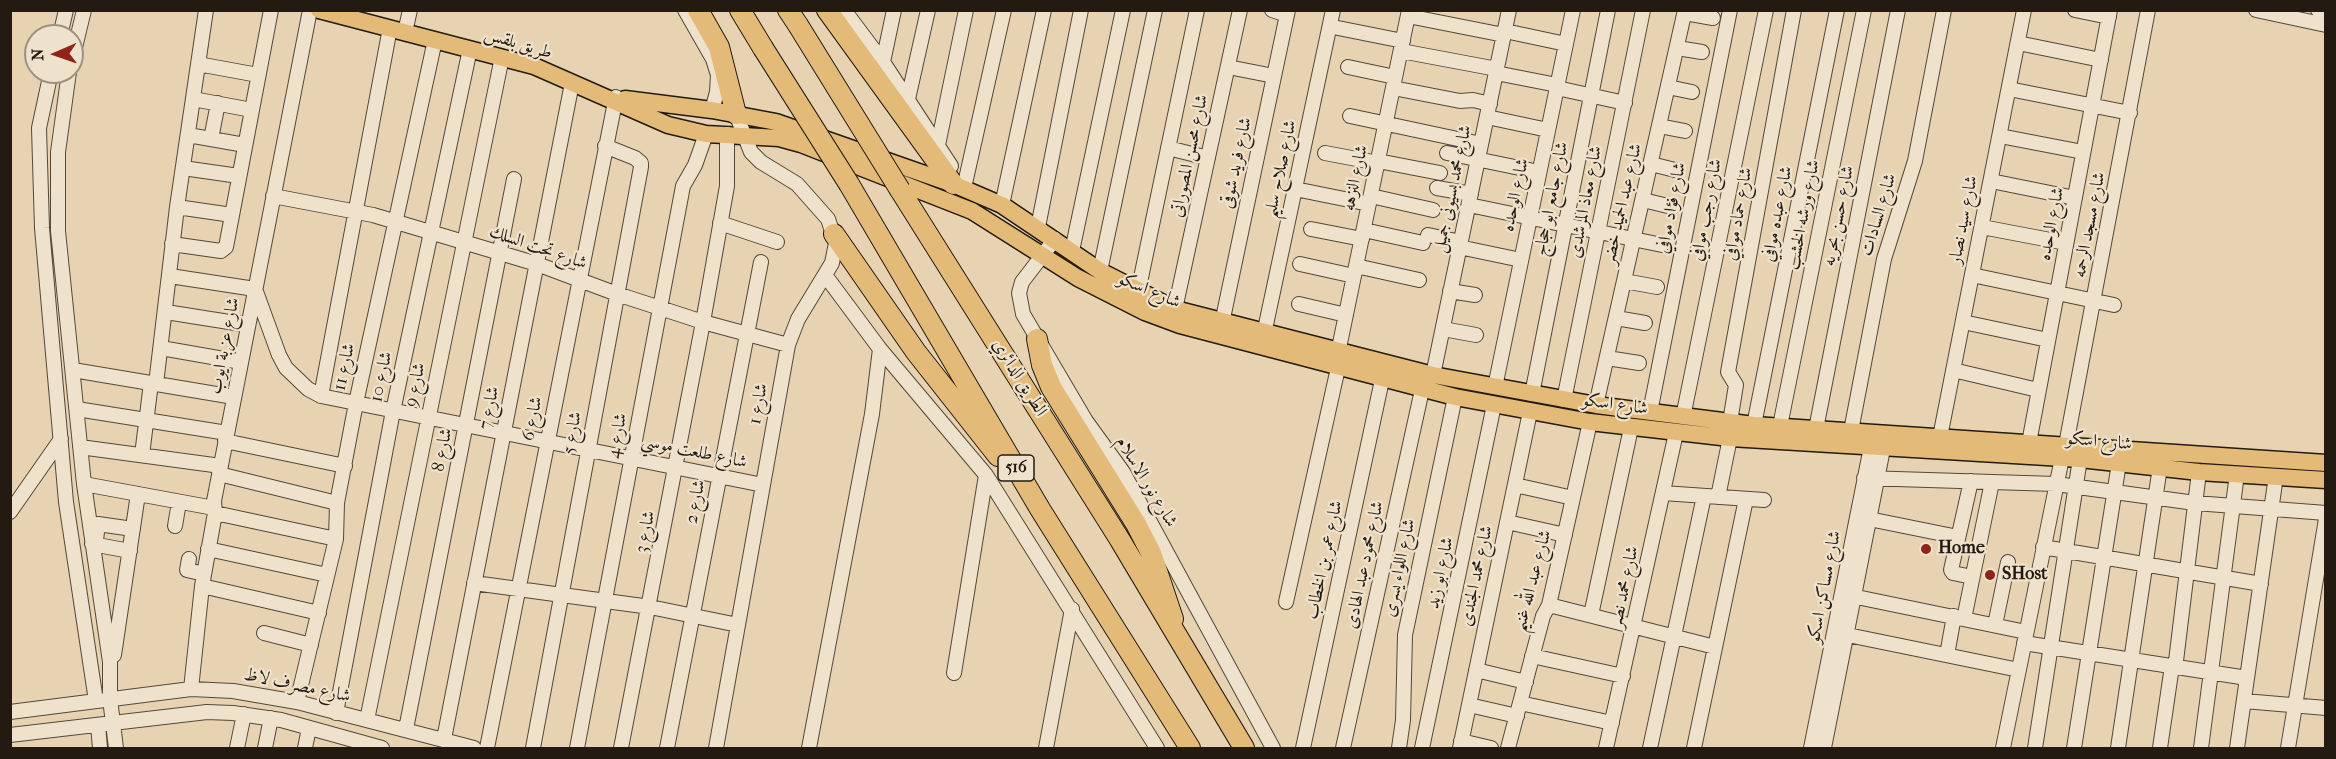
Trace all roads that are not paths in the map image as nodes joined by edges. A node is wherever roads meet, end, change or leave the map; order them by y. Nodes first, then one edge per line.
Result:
1 (206, 10) edge
2 (271, 10) edge
3 (310, 10) edge
4 (319, 10) edge
5 (410, 10) edge
6 (685, 10) edge
7 (698, 10) edge
8 (740, 10) edge
9 (827, 10) edge
10 (843, 10) edge
11 (894, 10) edge
12 (928, 10) edge
13 (966, 10) edge
14 (1004, 10) edge
15 (1044, 10) edge
16 (1081, 10) edge
17 (1123, 10) edge
18 (1155, 10) edge
19 (1197, 10) edge
20 (1240, 10) edge
21 (1272, 10) edge
22 (1333, 10) edge
23 (1509, 10) edge
24 (1573, 10) edge
25 (1608, 10) edge
26 (1643, 10) edge
27 (1730, 10) edge
28 (1766, 10) edge
29 (1794, 10) edge
30 (1838, 10) edge
31 (1864, 10) edge
32 (1898, 10) edge
33 (1944, 10) edge
34 (2024, 10) edge
35 (2075, 10) edge
36 (2148, 10) edge
37 (2256, 10) edge
38 (2318, 10) edge
39 (1685, 12) edge
40 (2325, 12) edge
41 (1288, 13) edge
42 (1409, 13) edge
43 (2110, 14) edge
44 (361, 16) edge
45 (793, 18) edge
46 (1713, 18) dead end
47 (2325, 25) edge
48 (1338, 28) dead end
49 (398, 30) junction
50 (1504, 33) junction
51 (435, 40) junction
52 (2018, 43) junction
53 (1566, 44) junction
54 (1402, 46) junction
55 (1677, 48) junction
56 (470, 49) junction
57 (1702, 52) dead end
58 (501, 57) junction
59 (2101, 60) junction
60 (884, 62) junction
61 (198, 64) junction
62 (1228, 67) junction
63 (1348, 67) dead end
64 (1496, 71) junction
65 (258, 75) junction
66 (1274, 76) junction
67 (573, 83) junction
68 (1394, 83) junction
69 (48, 84) edge
70 (67, 84) edge
71 (1557, 87) junction
72 (1668, 87) junction
73 (2009, 89) junction
74 (1692, 92) dead end
75 (1591, 96) junction
76 (193, 99) junction
77 (908, 99) junction
78 (615, 100) junction
79 (1624, 103) junction
80 (218, 104) junction
81 (2092, 105) junction
82 (252, 110) junction
83 (712, 110) junction
84 (1488, 110) junction
85 (2130, 112) junction
86 (736, 114) junction
87 (1350, 116) dead end
88 (1386, 124) junction
89 (1659, 126) junction
90 (1548, 130) junction
91 (1684, 131) dead end
92 (706, 134) junction
93 (188, 135) junction
94 (735, 135) junction
95 (2000, 136) junction
96 (212, 139) junction
97 (1481, 144) junction
98 (245, 145) junction
99 (938, 145) junction
100 (605, 146) junction
101 (1168, 148) junction
102 (2083, 152) junction
103 (1325, 153) dead end
104 (1447, 153) dead end
105 (1208, 158) junction
106 (1478, 160) junction
107 (1378, 162) junction
108 (1650, 165) junction
109 (183, 168) junction
110 (1675, 170) dead end
111 (1539, 172) junction
112 (1440, 173) dead end
113 (239, 176) junction
114 (514, 179) dead end
115 (1990, 181) junction
116 (1437, 188) dead end
117 (1295, 189) junction
118 (953, 190) junction
119 (273, 196) junction
120 (2075, 198) junction
121 (1470, 199) junction
122 (1370, 200) junction
123 (1643, 200) junction
124 (1002, 205) junction
125 (177, 207) junction
126 (1672, 207) dead end
127 (1433, 210) dead end
128 (357, 211) junction
129 (1797, 214) junction
130 (232, 215) junction
131 (1530, 218) junction
132 (1822, 218) junction
133 (394, 222) junction
134 (720, 223) junction
135 (1565, 225) junction
136 (1038, 227) junction
137 (1982, 227) junction
138 (1311, 229) dead end
139 (1598, 232) junction
140 (432, 234) junction
141 (834, 234) junction
142 (1363, 235) junction
143 (1055, 238) junction
144 (1634, 239) junction
145 (463, 242) junction
146 (777, 242) dead end
147 (2066, 243) junction
148 (172, 244) junction
149 (1460, 245) junction
150 (1662, 245) dead end
151 (1072, 251) junction
152 (500, 252) junction
153 (1041, 254) junction
154 (1521, 260) junction
155 (760, 262) dead end
156 (537, 264) junction
157 (1300, 264) dead end
158 (1100, 271) junction
159 (1355, 271) junction
160 (825, 275) junction
161 (1972, 275) junction
162 (170, 276) junction
163 (578, 280) junction
164 (1419, 280) dead end
165 (1624, 281) junction
166 (1657, 287) dead end
167 (255, 289) junction
168 (1450, 291) junction
169 (1138, 292) junction
170 (2057, 293) junction
171 (617, 294) junction
172 (1475, 295) dead end
173 (2094, 301) junction
174 (1299, 304) dead end
175 (2114, 305) dead end
176 (658, 308) junction
177 (1175, 309) junction
178 (166, 312) junction
179 (1346, 315) junction
180 (1616, 318) junction
181 (704, 322) junction
182 (1222, 322) junction
183 (1963, 322) junction
184 (248, 325) junction
185 (1443, 328) junction
186 (747, 334) junction
187 (1264, 334) junction
188 (1476, 335) dead end
189 (1665, 335) junction
190 (1037, 339) junction
191 (2048, 340) junction
192 (788, 345) junction
193 (161, 348) junction
194 (880, 349) junction
195 (1607, 358) junction
196 (1338, 360) junction
197 (241, 362) junction
198 (1639, 363) dead end
199 (1953, 369) junction
200 (73, 370) junction
201 (1433, 375) junction
202 (1382, 380) junction
203 (154, 384) junction
204 (1495, 387) junction
205 (1422, 390) junction
206 (2038, 390) junction
207 (1532, 394) junction
208 (321, 396) junction
209 (234, 397) junction
210 (1455, 398) junction
211 (1564, 400) junction
212 (356, 403) junction
213 (1494, 405) junction
214 (1596, 405) junction
215 (77, 409) junction
216 (393, 411) junction
217 (1530, 412) junction
218 (1650, 412) junction
219 (427, 417) junction
220 (1683, 417) junction
221 (146, 420) junction
222 (1590, 422) junction
223 (466, 424) junction
224 (1754, 425) junction
225 (1780, 426) junction
226 (1631, 428) junction
227 (1816, 429) junction
228 (1730, 430) junction
229 (1851, 431) junction
230 (504, 432) junction
231 (1676, 433) junction
232 (226, 437) junction
233 (1941, 437) junction
234 (1879, 439) junction
235 (61, 440) junction
236 (547, 441) junction
237 (2028, 443) junction
238 (80, 447) junction
239 (588, 449) junction
240 (2064, 451) junction
241 (142, 455) junction
242 (633, 458) junction
243 (2080, 459) junction
244 (2325, 462) edge
245 (2119, 463) junction
246 (345, 466) junction
247 (677, 467) junction
248 (2160, 467) junction
249 (220, 470) junction
250 (2199, 472) junction
251 (2237, 474) junction
252 (986, 475) junction
253 (719, 476) junction
254 (2276, 476) junction
255 (1871, 478) junction
256 (2325, 480) edge
257 (1971, 481) junction
258 (1992, 482) junction
259 (84, 484) junction
260 (2056, 484) junction
261 (763, 485) junction
262 (1515, 485) junction
263 (2075, 487) junction
264 (2114, 492) junction
265 (1663, 493) junction
266 (138, 494) junction
267 (1711, 496) junction
268 (2155, 497) junction
269 (1573, 498) junction
270 (1746, 499) junction
271 (1764, 500) dead end
272 (179, 501) junction
273 (337, 502) junction
274 (2195, 503) junction
275 (2232, 506) junction
276 (1040, 509) junction
277 (2272, 509) junction
278 (215, 510) junction
279 (10, 512) edge
280 (2325, 513) edge
281 (1869, 519) junction
282 (2325, 519) edge
283 (1507, 522) junction
284 (175, 526) dead end
285 (133, 529) junction
286 (1565, 535) junction
287 (1958, 537) junction
288 (336, 539) junction
289 (94, 544) junction
290 (2043, 547) junction
291 (208, 549) junction
292 (130, 551) junction
293 (2066, 551) junction
294 (2104, 557) junction
295 (189, 559) dead end
296 (2008, 562) dead end
297 (2145, 564) junction
298 (2187, 571) junction
299 (327, 575) junction
300 (1972, 577) junction
301 (2223, 577) junction
302 (203, 580) junction
303 (474, 583) junction
304 (2261, 584) junction
305 (518, 590) junction
306 (1848, 595) junction
307 (561, 596) junction
308 (606, 602) junction
309 (1286, 602) dead end
310 (1549, 604) junction
311 (650, 607) junction
312 (1072, 609) junction
313 (319, 613) junction
314 (1591, 615) junction
315 (692, 616) junction
316 (1959, 618) junction
317 (738, 625) junction
318 (1995, 625) junction
319 (1635, 627) junction
320 (264, 633) dead end
321 (1840, 634) junction
322 (1674, 636) junction
323 (2025, 637) junction
324 (1178, 640) junction
325 (311, 645) junction
326 (1715, 647) junction
327 (2051, 647) junction
328 (2089, 653) junction
329 (1947, 655) junction
330 (1532, 656) junction
331 (2131, 660) junction
332 (2172, 666) junction
333 (1476, 670) junction
334 (2019, 670) junction
335 (954, 673) dead end
336 (2211, 673) junction
337 (111, 676) junction
338 (1623, 676) junction
339 (2247, 678) junction
340 (1526, 682) junction
341 (191, 689) junction
342 (208, 689) junction
343 (103, 700) junction
344 (291, 701) junction
345 (2244, 701) junction
346 (1469, 705) junction
347 (2295, 705) junction
348 (2325, 708) edge
349 (1518, 710) junction
350 (10, 711) edge
351 (207, 712) junction
352 (336, 713) junction
353 (244, 714) junction
354 (276, 719) junction
355 (367, 720) junction
356 (113, 723) junction
357 (1612, 723) junction
358 (98, 725) junction
359 (309, 728) junction
360 (406, 729) junction
361 (10, 735) edge
362 (444, 739) junction
363 (1461, 745) edge
364 (100, 748) edge
365 (116, 748) edge
366 (237, 748) edge
367 (265, 748) edge
368 (305, 748) edge
369 (382, 748) edge
370 (474, 748) edge
371 (487, 748) edge
372 (533, 748) edge
373 (577, 748) edge
374 (621, 748) edge
375 (667, 748) edge
376 (716, 748) edge
377 (809, 748) edge
378 (1046, 748) edge
379 (1157, 748) edge
380 (1190, 748) edge
381 (1244, 748) edge
382 (1273, 748) edge
383 (1303, 748) edge
384 (1343, 748) edge
385 (1399, 748) edge
386 (1422, 748) edge
387 (1491, 748) edge
388 (1509, 748) edge
389 (1606, 748) edge
390 (1650, 748) edge
391 (1694, 748) edge
392 (1811, 748) edge
393 (1824, 748) edge
394 (2003, 748) edge
395 (2036, 748) edge
396 (2074, 748) edge
397 (2118, 748) edge
398 (2160, 748) edge
399 (2201, 748) edge
400 (2237, 748) edge
401 (2288, 748) edge

1 - 61 street
2 - 65 street
3 - 119 street, شارع عزبة ايوب
4 - 44 main road, طريق بلقس
5 - 49 street
6 - 83 street
7 - 86 highway
8 - 276 highway, 516, bridge
9 - 118 highway
10 - 60 street
11 - 60 street
12 - 77 street
13 - 99 street
14 - 118 street
15 - 124 street
16 - 136 street
17 - 151 street
18 - 158 street
19 - 101 street
20 - 62 street, شارع محسن المصوراتى
21 - 41 street
22 - 117 street, شارع صلاح سليم
23 - 50 street, شارع محمد بسيونى جميل
24 - 53 street, شارع الوحده
25 - 75 street, شارع جامع ابو حجاج
26 - 79 street, شارع معاذ المرشدى
27 - 189 street, شارع فؤاد موافي
28 - 220 street, شارع رجب موافي
29 - 228 street, شارع حماد موافي
30 - 129 street, شارع عبده موافي
31 - 132 street, شارع ورشه الخشب
32 - 227 street, شارع حسن بحريه
33 - 229 street, شارع السادات
34 - 52 street, شارع سيد نصار
35 - 43 street
36 - 85 street, شارع مسجد الرحمه
37 - 47 street
38 - 40 street
39 - 46 street
39 - 55 street, شارع عبد الحميد خضر
41 - 66 street, شارع فريد شوقى
42 - 50 street
42 - 54 street, شارع النزهه
43 - 59 street, شارع الوحده
44 - 49 main road, طريق بلقس
45 - 324 highway, الطريق الدائري, bridge
48 - 54 street
49 - 51 main road, طريق بلقس
49 - 128 street
50 - 53 street
50 - 64 street, شارع محمد بسيونى جميل
51 - 56 main road, طريق بلقس
51 - 133 street, شارع 11
52 - 59 street
52 - 73 street, شارع سيد نصار
53 - 71 street, شارع الوحده
54 - 64 street
54 - 68 street, شارع النزهه
55 - 57 street
55 - 72 street, شارع عبد الحميد خضر
56 - 58 main road, طريق بلقس
56 - 140 street, شارع 10
58 - 67 main road, طريق بلقس
58 - 145 street, شارع 9
59 - 81 street, شارع الوحده
60 - 77 street
61 - 65 street
61 - 76 street
62 - 66 street
62 - 105 street, شارع محسن المصوراتى
63 - 68 street
64 - 71 street
64 - 84 street, شارع محمد بسيونى جميل
65 - 82 street
66 - 182 street, شارع فريد شوقى
67 - 78 main road, طريق بلقس
67 - 156 street, شارع 7
68 - 84 street
68 - 88 street, شارع النزهه
69 - 235 street
70 - 200 street
71 - 75 street
71 - 90 street, شارع الوحده
72 - 74 street
72 - 89 street, شارع عبد الحميد خضر
73 - 81 street
73 - 95 street, شارع سيد نصار
75 - 79 street
75 - 135 street, شارع جامع ابو حجاج
76 - 80 street
76 - 93 street
77 - 99 street
78 - 83 main road
78 - 92 main road
78 - 100 street, شارع 6
79 - 139 street, شارع معاذ المرشدى
80 - 82 street
80 - 96 street
81 - 85 street
81 - 102 street, شارع الوحده
82 - 98 street
83 - 86 main road
84 - 90 street
84 - 97 street, شارع محمد بسيونى جميل
85 - 173 street, شارع مسجد الرحمه
86 - 94 street
86 - 118 main road
87 - 88 street
88 - 97 street
88 - 107 street, شارع النزهه
89 - 91 street
89 - 108 street, شارع عبد الحميد خضر
90 - 111 street, شارع الوحده
92 - 94 main road
92 - 176 street, شارع 4
93 - 96 street
93 - 109 street
94 - 118 main road
94 - 134 street, شارع 3
94 - 141 street
95 - 102 street
95 - 115 street, شارع سيد نصار
96 - 98 street
97 - 106 street, شارع محمد بسيونى جميل
98 - 113 street
99 - 118 street
100 - 163 street, شارع 6
100 - 171 street, شارع 5
101 - 105 street
101 - 169 street
102 - 120 street, شارع الوحده
103 - 107 street
104 - 106 street
105 - 177 street, شارع محسن المصوراتى
106 - 111 street
106 - 121 street, شارع محمد بسيونى جميل
107 - 112 street
107 - 122 street, شارع النزهه
108 - 110 street
108 - 123 street, شارع عبد الحميد خضر
109 - 113 street
109 - 125 street
111 - 131 street, شارع الوحده
113 - 130 street
114 - 152 street, شارع 8
115 - 120 street
115 - 137 street, شارع سيد نصار
116 - 121 street
117 - 122 street
117 - 187 street, شارع صلاح سليم
118 - 124 main road, شارع اسكو
118 - 153 main road, شارع اسكو
119 - 128 street, شارع تحت السلك
119 - 167 street, شارع عزبة ايوب
120 - 147 street, شارع الوحده
121 - 131 street
121 - 149 street, شارع محمد بسيونى جميل
122 - 127 street
122 - 142 street, شارع النزهه
123 - 126 street
123 - 144 street, شارع عبد الحميد خضر
124 - 136 main road, شارع اسكو
125 - 130 street
125 - 148 street
128 - 133 street, شارع تحت السلك
128 - 208 street
129 - 132 street
129 - 224 street, شارع عبده موافي
130 - 148 street
131 - 135 street
131 - 154 street, شارع الوحده
132 - 225 street, شارع ورشه الخشب
133 - 140 street, شارع تحت السلك
133 - 212 street, شارع 11
134 - 146 street
134 - 181 street, شارع 3
135 - 139 street
135 - 207 street, شارع جامع ابو حجاج
136 - 143 main road, شارع اسكو
137 - 147 street
137 - 161 street, شارع سيد نصار
138 - 142 street
139 - 144 street
139 - 211 street, شارع معاذ المرشدى
140 - 145 street, شارع تحت السلك
140 - 216 street, شارع 10
141 - 160 street, شارع 1
141 - 276 highway
142 - 149 street
142 - 159 street, شارع النزهه
143 - 151 main road, شارع اسكو
143 - 153 street, شارع نور الاسلام
144 - 150 street
144 - 165 street, شارع عبد الحميد خضر
145 - 152 street, شارع تحت السلك
145 - 219 street, شارع 9
147 - 170 street, شارع الوحده
148 - 162 street
149 - 154 street
149 - 168 street, شارع محمد بسيونى جميل
151 - 158 main road, شارع اسكو
152 - 156 street, شارع تحت السلك
152 - 223 street, شارع 8
153 - 190 street, شارع نور الاسلام
153 - 196 main road, شارع اسكو
154 - 204 street, شارع الوحده
155 - 186 street, شارع 2
156 - 163 street, شارع تحت السلك
156 - 230 street, شارع 7
157 - 159 street
158 - 169 main road, شارع اسكو
159 - 164 street
159 - 179 street, شارع النزهه
160 - 192 street, شارع 1
160 - 194 street
161 - 170 street
161 - 183 street, شارع سيد نصار
162 - 167 street
162 - 178 street
163 - 171 street, شارع تحت السلك
163 - 236 street, شارع 6
165 - 166 street
165 - 180 street, شارع عبد الحميد خضر
167 - 184 street, شارع عزبة ايوب
167 - 208 street, شارع طلعت موسي
168 - 172 street
168 - 185 street, شارع محمد بسيونى جميل
169 - 177 main road, شارع اسكو
170 - 173 street
170 - 191 street, شارع الوحده
171 - 176 street, شارع تحت السلك
171 - 239 street, شارع 5
173 - 175 street
173 - 240 street, شارع مسجد الرحمه
174 - 179 street
176 - 181 street, شارع تحت السلك
176 - 242 street, شارع 4
177 - 182 main road, شارع اسكو
178 - 184 street
178 - 193 street
179 - 196 street, شارع النزهه
180 - 189 street
180 - 195 street, شارع عبد الحميد خضر
181 - 186 street, شارع تحت السلك
181 - 247 street, شارع 3
182 - 187 main road, شارع اسكو
183 - 191 street
183 - 199 street, شارع سيد نصار
184 - 197 street, شارع عزبة ايوب
185 - 188 street
185 - 201 street, شارع محمد بسيونى جميل
186 - 192 street, شارع تحت السلك
186 - 253 street, شارع 2
187 - 196 main road, شارع اسكو
189 - 218 street, شارع فؤاد موافي
190 - 324 highway
190 - 382 street, شارع نور الاسلام
191 - 206 street, شارع الوحده
192 - 261 street, شارع 1
193 - 197 street
193 - 203 street
194 - 252 street
194 - 377 street
195 - 198 street
195 - 214 street, شارع عبد الحميد خضر
196 - 201 main road, شارع اسكو
196 - 202 main road, شارع اسكو
196 - 309 street, شارع النزهه
197 - 209 street, شارع عزبة ايوب
199 - 206 street
199 - 233 street, شارع سيد نصار
200 - 203 street
200 - 215 street
201 - 204 main road, شارع اسكو
202 - 205 main road, شارع اسكو
202 - 383 street, شارع عمر بن الخطاب
203 - 209 street
203 - 221 street
204 - 207 main road, شارع اسكو
205 - 210 main road, شارع اسكو
205 - 384 street, شارع محمود عبد الهادى
206 - 237 street, شارع الوحده
207 - 211 main road, شارع اسكو
208 - 212 street, شارع طلعت موسي
209 - 232 street, شارع عزبة ايوب
210 - 213 main road, شارع اسكو
210 - 385 street, شارع اللواء يسرى
211 - 214 main road, شارع اسكو
212 - 216 street, شارع طلعت موسي
212 - 246 street, شارع 11
213 - 217 main road, شارع اسكو
213 - 386 street, شارع ابو زيد
214 - 218 main road, شارع اسكو
215 - 221 street
215 - 238 street
216 - 219 street, شارع طلعت موسي
216 - 352 street, شارع 10
217 - 222 main road, شارع اسكو
217 - 262 street, شارع محمد الجندى
218 - 220 main road, شارع اسكو
219 - 223 street, شارع طلعت موسي
219 - 355 street, شارع 9
220 - 228 main road, شارع اسكو
221 - 232 street
221 - 241 street
222 - 226 main road, شارع اسكو
222 - 269 street, شارع عبد الله غنيم
223 - 230 street, شارع طلعت موسي
223 - 360 street, شارع 8
224 - 225 main road, شارع اسكو
224 - 228 main road, شارع اسكو
225 - 227 main road, شارع اسكو
226 - 231 main road, شارع اسكو
226 - 314 street
227 - 229 main road, شارع اسكو
228 - 231 main road, شارع اسكو
228 - 234 main road, شارع اسكو
228 - 267 street, شارع حماد موافي
229 - 234 main road, شارع اسكو
230 - 236 street, شارع طلعت موسي
230 - 303 street, شارع 7
231 - 265 street, شارع محمد نصر
232 - 246 street
232 - 249 street, شارع عزبة ايوب
233 - 234 main road, شارع اسكو
233 - 237 main road, شارع اسكو
234 - 240 main road, شارع اسكو
234 - 255 street, شارع مساكن اسكو
235 - 279 street
235 - 343 street
236 - 239 street, شارع طلعت موسي
236 - 305 street, شارع 6
237 - 240 main road, شارع اسكو
238 - 241 street
238 - 259 street
239 - 242 street, شارع طلعت موسي
239 - 307 street, شارع 5
240 - 243 main road, شارع اسكو
240 - 244 main road, شارع اسكو
240 - 260 street
241 - 249 street
242 - 247 street, شارع طلعت موسي
242 - 308 street, شارع 4
243 - 245 main road, شارع اسكو
243 - 263 street
245 - 248 main road, شارع اسكو
245 - 264 street
246 - 273 street, شارع 11
247 - 253 street, شارع طلعت موسي
247 - 311 street, شارع 3
248 - 250 main road, شارع اسكو
248 - 268 street
249 - 273 street
249 - 278 street, شارع عزبة ايوب
250 - 251 main road, شارع اسكو
250 - 274 street
251 - 254 main road, شارع اسكو
251 - 275 street
252 - 312 street
252 - 335 street
253 - 261 street, شارع طلعت موسي
253 - 315 street, شارع 2
254 - 256 main road, شارع اسكو
254 - 277 street
255 - 257 street
255 - 281 street, شارع مساكن اسكو
255 - 306 street, شارع مساكن اسكو
257 - 258 street
257 - 287 street
258 - 260 street
258 - 300 street
259 - 266 street
259 - 289 street
260 - 263 street
260 - 290 street
261 - 317 street, شارع 1
262 - 269 street
262 - 283 street, شارع محمد الجندى
263 - 264 street
263 - 293 street
264 - 268 street
264 - 294 street
265 - 267 street
265 - 319 street, شارع محمد نصر
266 - 272 street
266 - 285 street
267 - 270 street
267 - 322 street, شارع حماد موافي
268 - 274 street
268 - 297 street
269 - 286 street, شارع عبد الله غنيم
270 - 271 street
270 - 326 street
272 - 278 street
272 - 284 street
273 - 288 street, شارع 11
274 - 275 street
274 - 298 street
275 - 277 street
275 - 301 street
276 - 380 highway, 516
277 - 280 street
277 - 304 street
278 - 288 street
278 - 291 street, شارع عزبة ايوب
281 - 287 street
281 - 306 street, شارع مساكن اسكو
282 - 347 street
283 - 286 street
283 - 333 street, شارع محمد الجندى
285 - 289 street
285 - 292 street
286 - 310 street, شارع عبد الله غنيم
287 - 300 street
288 - 299 street, شارع 11
289 - 292 street
289 - 337 street
290 - 293 street
290 - 323 street
291 - 299 street
291 - 302 street, شارع عزبة ايوب
292 - 337 street
293 - 294 street
293 - 327 street
294 - 297 street
294 - 328 street
295 - 302 street
296 - 318 street
297 - 298 street
297 - 331 street
298 - 301 street
298 - 332 street
299 - 313 street, شارع 11
300 - 316 street
301 - 304 street
301 - 336 street
302 - 313 street
302 - 341 street, شارع عزبة ايوب
303 - 305 street
303 - 362 street, شارع 7
304 - 339 street
305 - 307 street
305 - 371 street, شارع 6
306 - 316 street
306 - 321 street, شارع مساكن اسكو
307 - 308 street
307 - 372 street, شارع 5
308 - 311 street
308 - 373 street, شارع 4
310 - 314 street
310 - 330 street, شارع عبد الله غنيم
311 - 315 street
311 - 374 street, شارع 3
312 - 378 street
312 - 379 street
313 - 325 street, شارع 11
314 - 319 street
315 - 317 street
315 - 375 street, شارع 2
316 - 318 street
316 - 329 street
317 - 376 street, شارع 1
318 - 323 street
319 - 322 street
319 - 338 street, شارع محمد نصر
320 - 325 street
321 - 329 street
321 - 392 street, شارع مساكن اسكو
321 - 393 street, شارع مساكن اسكو
322 - 326 street
322 - 390 street, شارع حماد موافي
323 - 327 street
323 - 334 street
324 - 381 highway, الطريق الدائري
325 - 344 street, شارع 11
326 - 391 street
327 - 328 street
327 - 395 street
328 - 331 street
328 - 396 street
329 - 334 street
330 - 338 street
330 - 340 street, شارع عبد الله غنيم
331 - 332 street
331 - 397 street
332 - 336 street
332 - 398 street
333 - 340 street
333 - 346 street, شارع محمد الجندى
334 - 394 street
336 - 339 street
336 - 399 street
337 - 343 street
338 - 357 street, شارع محمد نصر
339 - 345 street
340 - 349 street, شارع عبد الله غنيم
341 - 342 street, شارع مصرف لاظ
341 - 343 street, شارع مصرف لاظ
342 - 344 street, شارع مصرف لاظ
342 - 351 street
343 - 350 street, شارع مصرف لاظ
343 - 356 street
344 - 352 street, شارع مصرف لاظ
344 - 354 street, شارع 11
345 - 347 street
345 - 400 street
346 - 349 street
346 - 363 street, شارع محمد الجندى
347 - 348 street
347 - 401 street
349 - 357 street
349 - 388 street, شارع عبد الله غنيم
351 - 353 street, شارع مصرف لاظ
351 - 356 street, شارع مصرف لاظ
352 - 355 street, شارع مصرف لاظ
353 - 354 street, شارع مصرف لاظ
353 - 366 street
354 - 359 street, شارع مصرف لاظ
354 - 367 street
355 - 360 street, شارع مصرف لاظ
356 - 358 street, شارع مصرف لاظ
356 - 365 street
357 - 389 street, شارع محمد نصر
358 - 361 street, شارع مصرف لاظ
358 - 364 street
359 - 368 street
359 - 369 street, شارع مصرف لاظ
360 - 362 street, شارع مصرف لاظ
362 - 370 street, شارع مصرف لاظ
363 - 387 street

